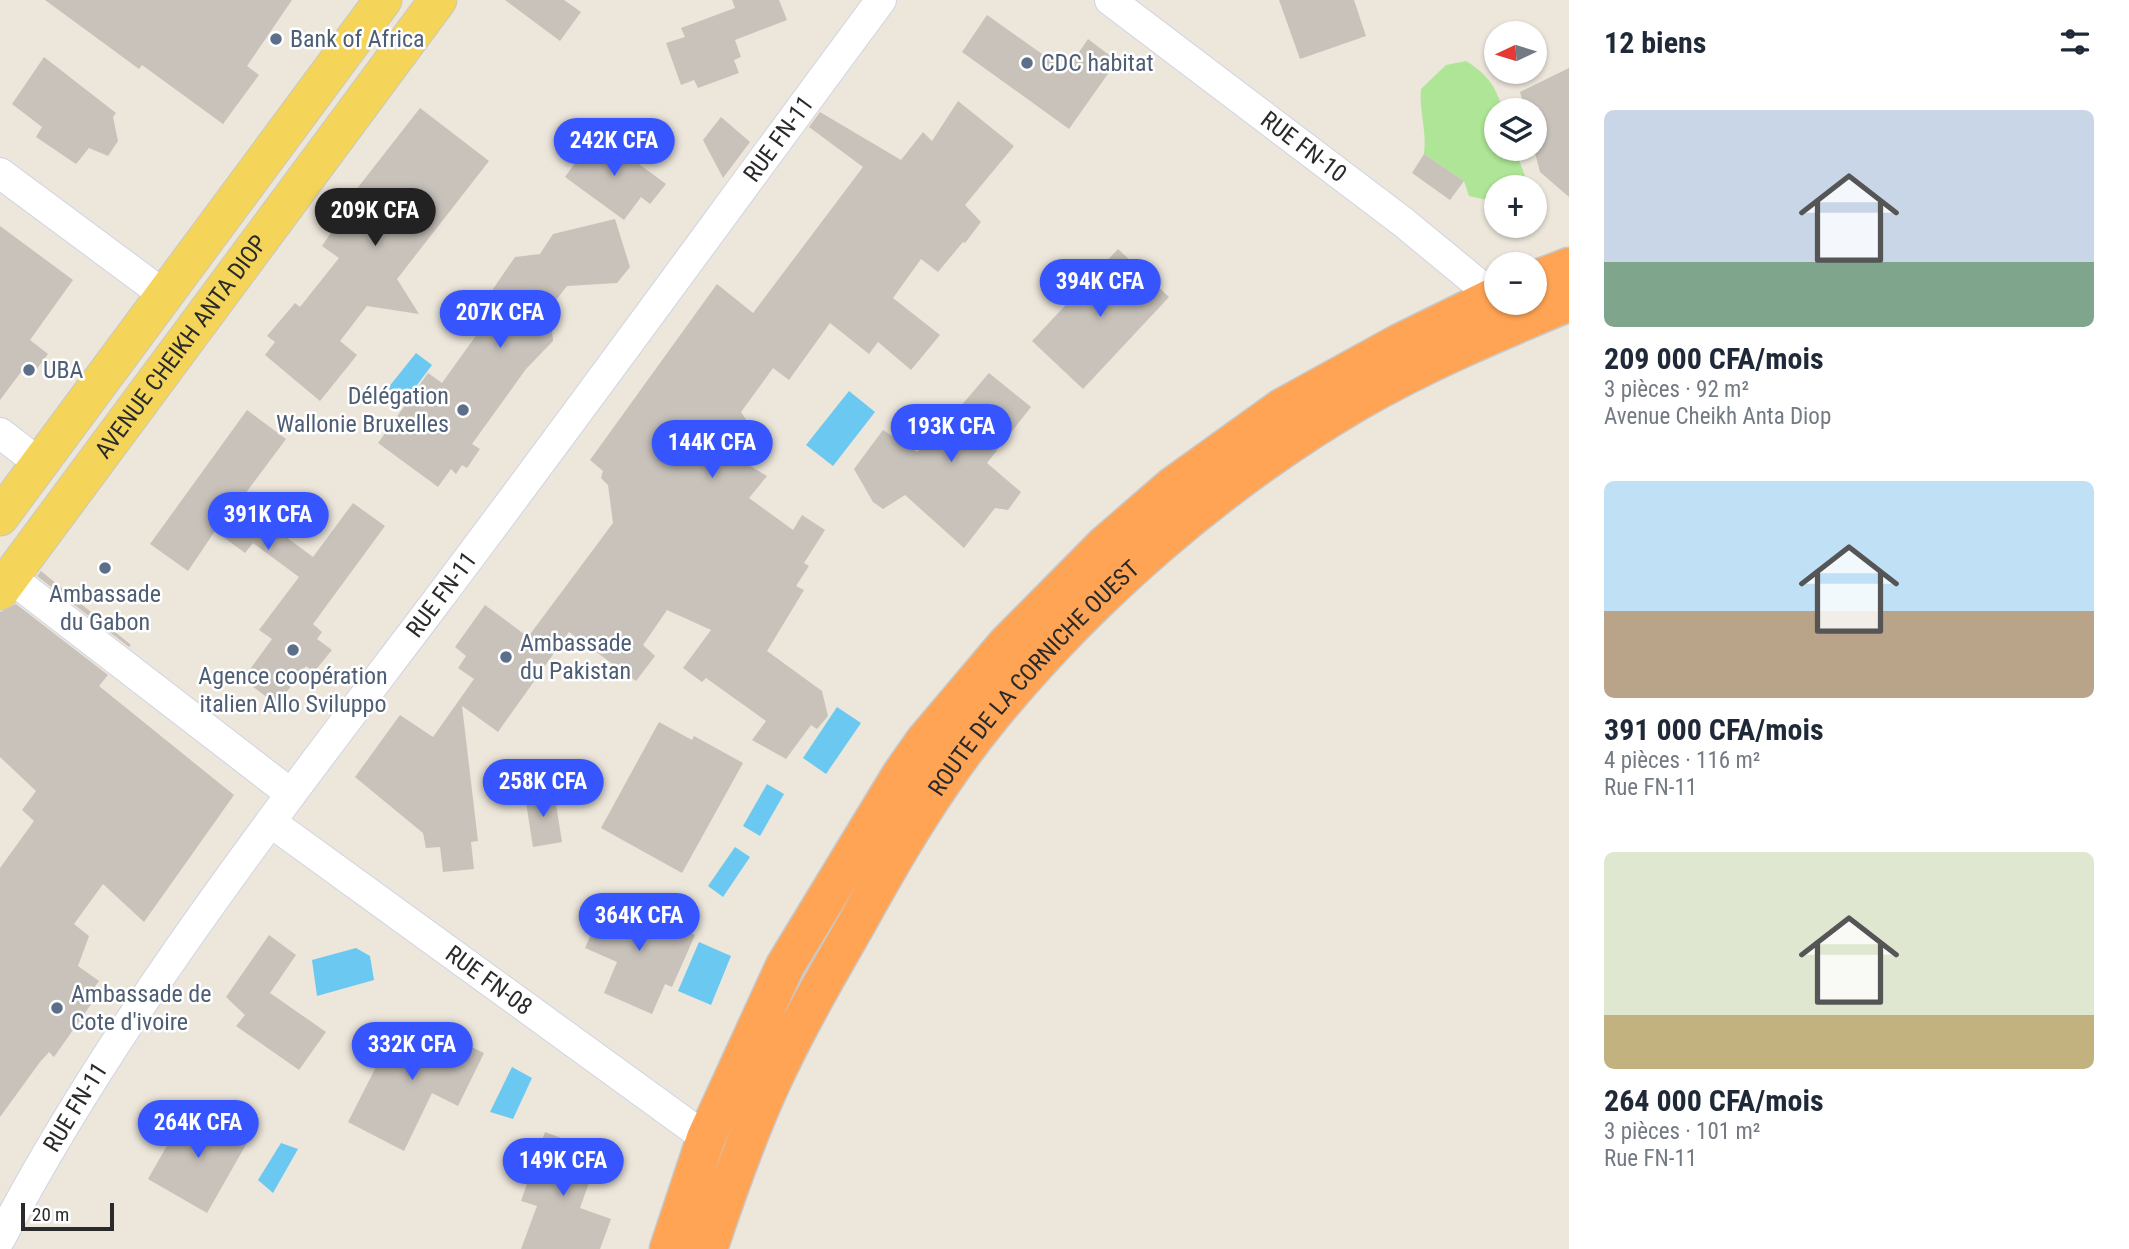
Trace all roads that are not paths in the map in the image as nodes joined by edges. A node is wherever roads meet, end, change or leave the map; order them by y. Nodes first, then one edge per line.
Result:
1 (383, 0) edge
2 (438, 0) edge
3 (881, 0) edge
4 (1110, 0) edge
5 (0, 173) edge
6 (1569, 267) edge
7 (1547, 275) edge
8 (1484, 288) edge
9 (163, 295) junction
10 (1484, 302) edge
11 (1569, 302) edge
12 (0, 433) edge
13 (39, 463) junction
14 (0, 517) edge
15 (5, 584) edge
16 (291, 793) junction
17 (272, 823) junction
18 (706, 1139) junction
19 (0, 1239) edge
20 (710, 1247) edge
21 (669, 1249) edge

1 - 9 main road, AVENUE CHEIKH ANTA DIOP
2 - 15 main road, AVENUE CHEIKH ANTA DIOP
3 - 16 street, RUE FN-11
4 - 8 street, RUE FN-10
5 - 9 street
6 - 7 highway
9 - 13 main road, AVENUE CHEIKH ANTA DIOP
10 - 18 highway, ROUTE DE LA CORNICHE OUEST
11 - 20 highway, ROUTE DE LA CORNICHE OUEST
12 - 13 street
13 - 14 main road, AVENUE CHEIKH ANTA DIOP
15 - 16 street
16 - 17 street, RUE FN-11
17 - 18 street, RUE FN-08
17 - 19 street, RUE FN-11
18 - 21 highway, ROUTE DE LA CORNICHE OUEST

